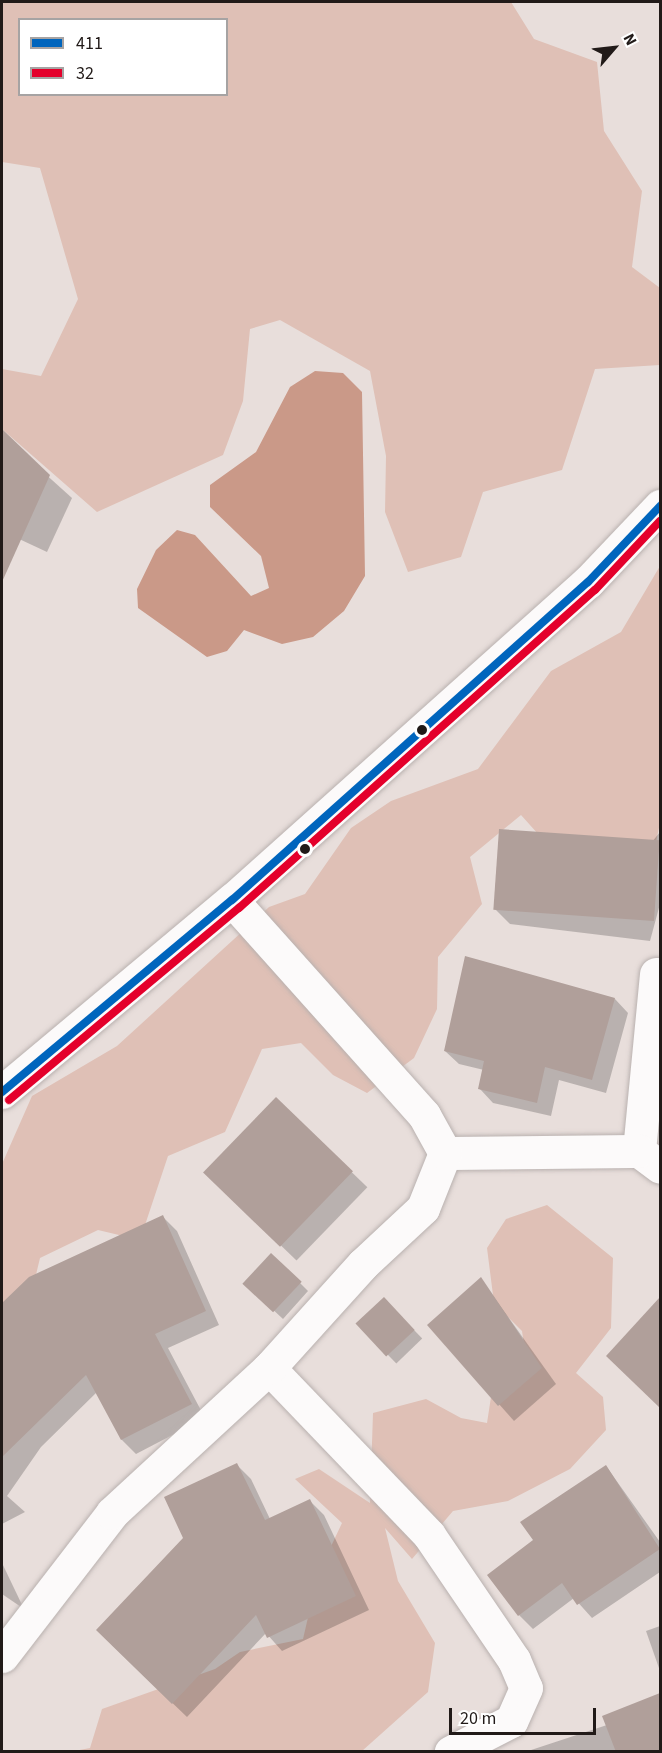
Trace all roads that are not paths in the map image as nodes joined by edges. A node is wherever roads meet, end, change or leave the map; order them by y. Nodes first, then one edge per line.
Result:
1 (660, 506) edge
2 (232, 900) junction
3 (656, 974) dead end
4 (2, 1092) edge
5 (445, 1153) junction
6 (650, 1159) edge
7 (269, 1368) junction
8 (2, 1656) edge
9 (451, 1752) edge

1 - 2 street
2 - 4 street
2 - 5 street
3 - 6 street
5 - 6 street
5 - 7 street
7 - 8 street
7 - 9 street

